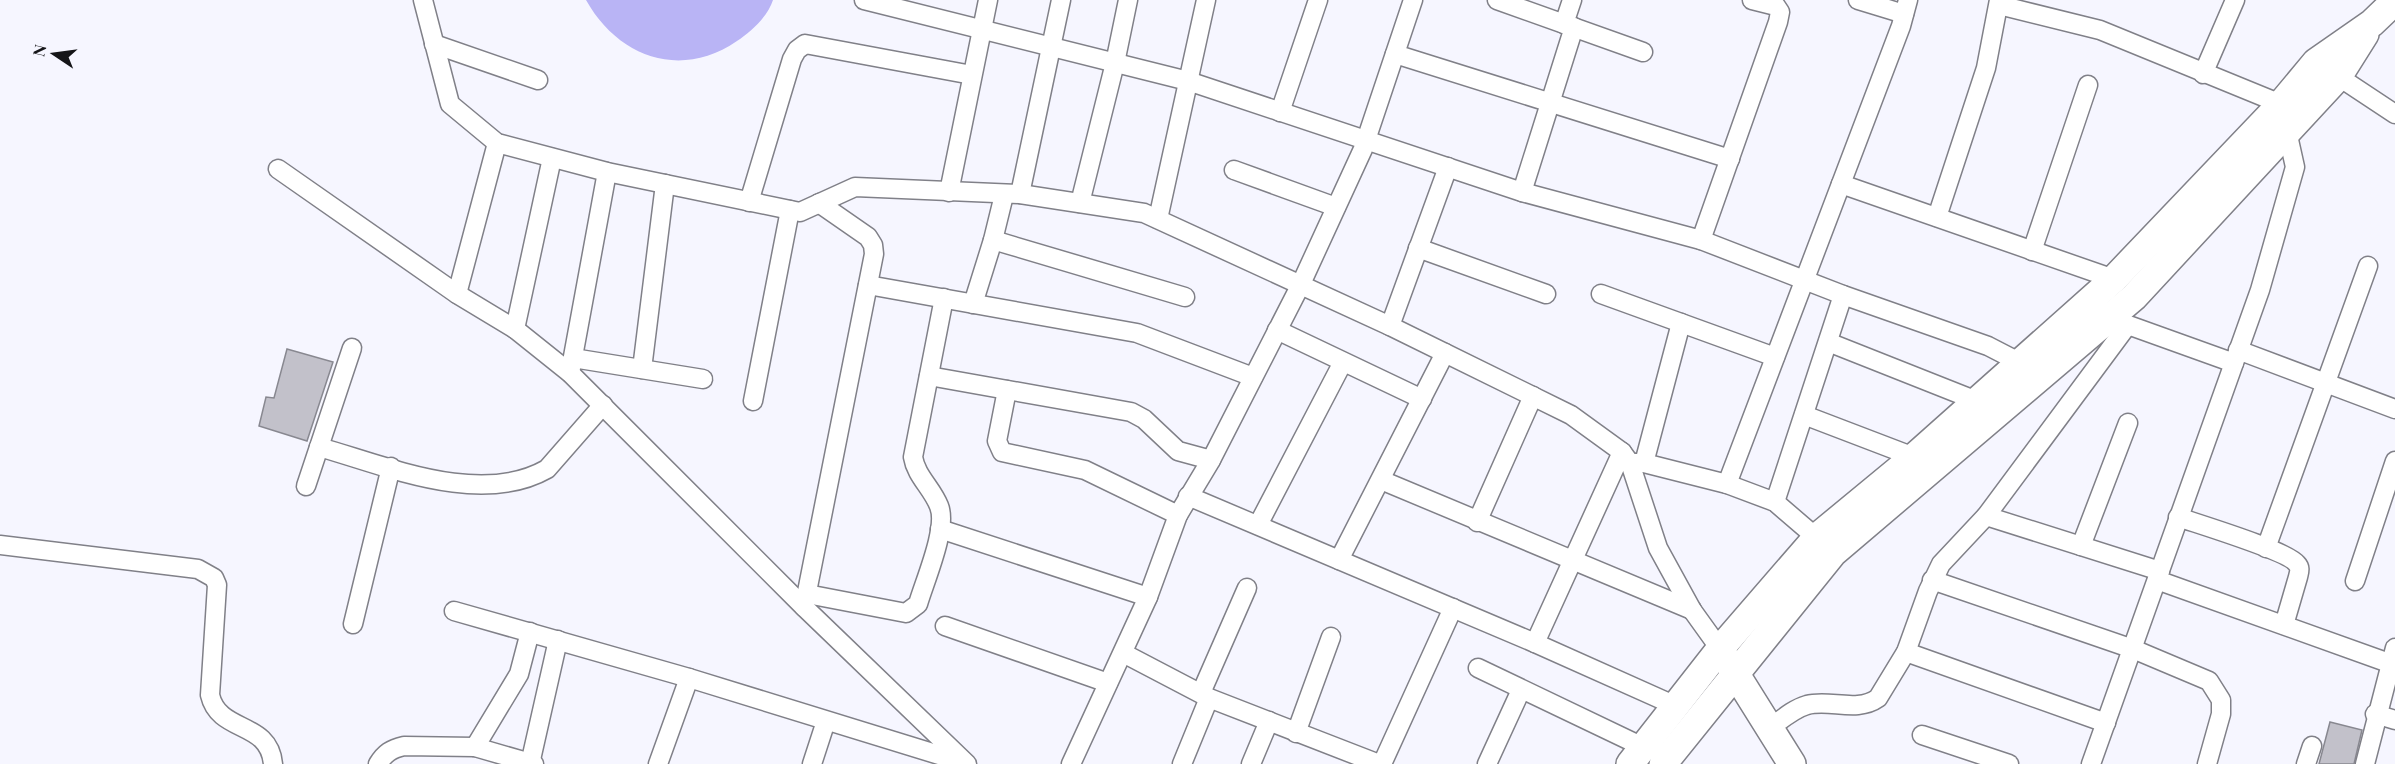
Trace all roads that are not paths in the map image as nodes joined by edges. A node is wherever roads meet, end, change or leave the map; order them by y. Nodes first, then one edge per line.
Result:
1 (423, 0) edge
2 (864, 0) edge
3 (988, 0) edge
4 (1061, 0) edge
5 (1128, 0) edge
6 (1206, 0) edge
7 (1318, 0) edge
8 (1413, 0) edge
9 (1497, 0) edge
10 (1572, 0) edge
11 (1752, 0) edge
12 (1858, 0) edge
13 (2235, 0) edge
14 (2395, 1) edge
15 (1999, 2) edge
16 (1906, 7) edge
17 (2372, 23) junction
18 (1568, 26) junction
19 (982, 29) junction
20 (434, 44) junction
21 (1051, 46) junction
22 (1643, 52) dead end
23 (1395, 54) junction
24 (2316, 62) junction
25 (1115, 63) junction
26 (2203, 74) junction
27 (972, 75) junction
28 (2338, 77) junction
29 (538, 80) dead end
30 (1188, 81) junction
31 (2088, 85) dead end
32 (1550, 103) junction
33 (2281, 104) junction
34 (1280, 112) junction
35 (2395, 114) edge
36 (2287, 133) junction
37 (1366, 140) junction
38 (497, 143) junction
39 (552, 158) junction
40 (1730, 159) junction
41 (1448, 167) junction
42 (278, 169) dead end
43 (1234, 170) dead end
44 (607, 172) junction
45 (1841, 183) junction
46 (665, 184) junction
47 (948, 192) junction
48 (1522, 192) junction
49 (1012, 194) junction
50 (749, 202) junction
51 (819, 203) junction
52 (1080, 203) junction
53 (1336, 207) junction
54 (790, 210) junction
55 (1937, 217) junction
56 (1158, 219) junction
57 (993, 240) junction
58 (1701, 240) junction
59 (1418, 248) junction
60 (2032, 251) junction
61 (2368, 266) dead end
62 (2114, 279) junction
63 (1804, 280) junction
64 (868, 285) junction
65 (1300, 286) junction
66 (457, 294) junction
67 (1546, 294) dead end
68 (1601, 294) dead end
69 (1843, 295) junction
70 (1185, 297) dead end
71 (944, 298) junction
72 (973, 304) junction
73 (2082, 308) junction
74 (2118, 322) junction
75 (1682, 323) junction
76 (1390, 326) junction
77 (515, 329) junction
78 (1277, 330) junction
79 (1828, 342) junction
80 (352, 348) dead end
81 (1445, 353) junction
82 (2236, 356) junction
83 (1775, 357) junction
84 (1343, 362) junction
85 (2020, 363) junction
86 (572, 365) junction
87 (642, 369) junction
88 (929, 376) junction
89 (1253, 376) junction
90 (703, 379) dead end
91 (2324, 382) junction
92 (1007, 390) junction
93 (1533, 396) junction
94 (1422, 399) junction
95 (753, 401) dead end
96 (1977, 401) junction
97 (603, 405) junction
98 (2395, 409) edge
99 (1804, 415) junction
100 (2128, 423) dead end
101 (319, 447) junction
102 (1914, 457) junction
103 (1632, 459) junction
104 (1211, 460) junction
105 (2395, 461) edge
106 (391, 467) junction
107 (1381, 480) junction
108 (1727, 484) junction
109 (306, 486) dead end
110 (1188, 496) junction
111 (1775, 502) junction
112 (1178, 515) junction
113 (1986, 516) junction
114 (2178, 517) junction
115 (1477, 522) junction
116 (1258, 525) junction
117 (940, 529) junction
118 (0, 545) edge
119 (1825, 545) junction
120 (2081, 546) junction
121 (2266, 548) junction
122 (1340, 560) junction
123 (1573, 561) junction
124 (2158, 575) junction
125 (1932, 580) junction
126 (2355, 581) dead end
127 (1247, 588) dead end
128 (1148, 597) junction
129 (806, 600) junction
130 (1453, 608) junction
131 (454, 610) dead end
132 (1692, 610) junction
133 (353, 624) dead end
134 (2284, 625) junction
135 (945, 626) dead end
136 (530, 632) junction
137 (1331, 637) dead end
138 (558, 640) junction
139 (1535, 643) junction
140 (1720, 649) junction
141 (2133, 649) junction
142 (1906, 652) junction
143 (1123, 653) junction
144 (2392, 655) edge
145 (1478, 668) dead end
146 (1736, 675) junction
147 (688, 678) junction
148 (1108, 683) junction
149 (1521, 690) junction
150 (1205, 695) junction
151 (1676, 706) junction
152 (2375, 714) junction
153 (2395, 720) edge
154 (826, 721) junction
155 (1269, 721) junction
156 (2106, 723) junction
157 (1770, 728) junction
158 (1296, 732) junction
159 (1922, 735) dead end
160 (2312, 746) dead end
161 (475, 747) junction
162 (1341, 758) edge
163 (1635, 759) edge
164 (273, 764) edge
165 (378, 764) edge
166 (531, 764) edge
167 (657, 764) edge
168 (812, 764) edge
169 (967, 764) edge
170 (1071, 764) edge
171 (1182, 764) edge
172 (1251, 764) edge
173 (1381, 764) edge
174 (1487, 764) edge
175 (1663, 764) edge
176 (1792, 764) edge
177 (2008, 764) edge
178 (2091, 764) edge
179 (2207, 764) edge
180 (2306, 764) edge
181 (2365, 764) edge

1 - 20 street
2 - 19 street
3 - 19 street
4 - 21 street
5 - 25 street
6 - 30 street
7 - 34 street
8 - 23 street
9 - 18 street
10 - 18 street
11 - 40 street
12 - 16 street
13 - 26 street
14 - 17 street
15 - 26 street
15 - 55 street
16 - 45 street
17 - 24 street
17 - 28 street
18 - 22 street
18 - 32 street
19 - 21 street
19 - 27 street
20 - 29 street
20 - 38 street
21 - 25 street
21 - 49 street
23 - 32 street
23 - 37 street
24 - 28 street
24 - 33 street
25 - 30 street
25 - 52 street
26 - 33 street
27 - 47 street
27 - 50 street
28 - 35 street
28 - 36 street
30 - 34 street
30 - 56 street
31 - 60 street
32 - 40 street
32 - 48 street
33 - 36 street
33 - 62 street
34 - 37 street
36 - 74 street
36 - 82 street
37 - 41 street
37 - 53 street
38 - 39 street
38 - 66 street
39 - 44 street
39 - 77 street
40 - 58 street
41 - 48 street
41 - 59 street
42 - 66 street
43 - 53 street
44 - 46 street
44 - 86 street
45 - 55 street
45 - 63 street
46 - 50 street
46 - 87 street
47 - 49 street
47 - 51 street
48 - 58 street
49 - 52 street
49 - 57 street
50 - 54 street
51 - 54 street
51 - 64 street
52 - 56 street
53 - 65 street
54 - 95 street
55 - 60 street
56 - 65 street
57 - 70 street
57 - 72 street
58 - 63 street
59 - 67 street
59 - 76 street
60 - 62 street
61 - 91 street
62 - 73 street
63 - 69 street
63 - 83 street
64 - 71 street
64 - 129 street
65 - 76 street
65 - 78 street
66 - 77 street
68 - 75 street
69 - 79 street
69 - 85 street
71 - 72 street
71 - 88 street
72 - 89 street
73 - 74 street
73 - 85 street
74 - 82 street
74 - 113 street
74 - 119 street
75 - 83 street
75 - 103 street
76 - 81 street
77 - 86 street
78 - 84 street
78 - 89 street
79 - 96 street
79 - 99 street
80 - 101 street
81 - 93 street
81 - 94 street
82 - 91 street
82 - 114 street
83 - 108 street
84 - 94 street
84 - 116 street
85 - 96 street
86 - 87 street
86 - 97 street
87 - 90 street
88 - 92 street
88 - 117 street
89 - 104 street
91 - 98 street
91 - 121 street
92 - 104 street
92 - 112 street
93 - 103 street
93 - 115 street
94 - 107 street
96 - 102 street
97 - 106 street
97 - 129 street
99 - 102 street
99 - 111 street
100 - 120 street
101 - 106 street
101 - 109 street
102 - 119 street
103 - 108 street
103 - 123 street
103 - 132 street
104 - 110 street
105 - 126 street
106 - 133 street
107 - 115 street
107 - 122 street
108 - 111 street
110 - 112 street
110 - 116 street
111 - 119 street
112 - 128 street
113 - 120 street
113 - 125 street
114 - 121 street
114 - 124 street
115 - 123 street
116 - 122 street
117 - 128 street
117 - 129 street
118 - 164 street
119 - 140 street
119 - 146 street
120 - 124 street
121 - 134 street
122 - 130 street
123 - 132 street
123 - 139 street
124 - 134 street
124 - 141 street
125 - 141 street
125 - 142 street
127 - 150 street
128 - 143 street
129 - 169 street
130 - 139 street
130 - 173 street
131 - 136 street
132 - 140 street
134 - 144 street
135 - 148 street
136 - 138 street
136 - 161 street
137 - 158 street
138 - 147 street
138 - 166 street
139 - 151 street
140 - 146 street
140 - 151 street
141 - 156 street
141 - 179 street
142 - 156 street
142 - 157 street
143 - 148 street
143 - 150 street
144 - 152 street
145 - 149 street
146 - 157 street
146 - 175 street
147 - 154 street
147 - 167 street
148 - 170 street
149 - 163 street
149 - 174 street
150 - 155 street
150 - 171 street
151 - 163 street
152 - 153 street
152 - 181 street
154 - 168 street
154 - 169 street
155 - 158 street
155 - 172 street
156 - 178 street
157 - 176 street
158 - 162 street
159 - 177 street
160 - 180 street
161 - 165 street
161 - 166 street
162 - 173 street

